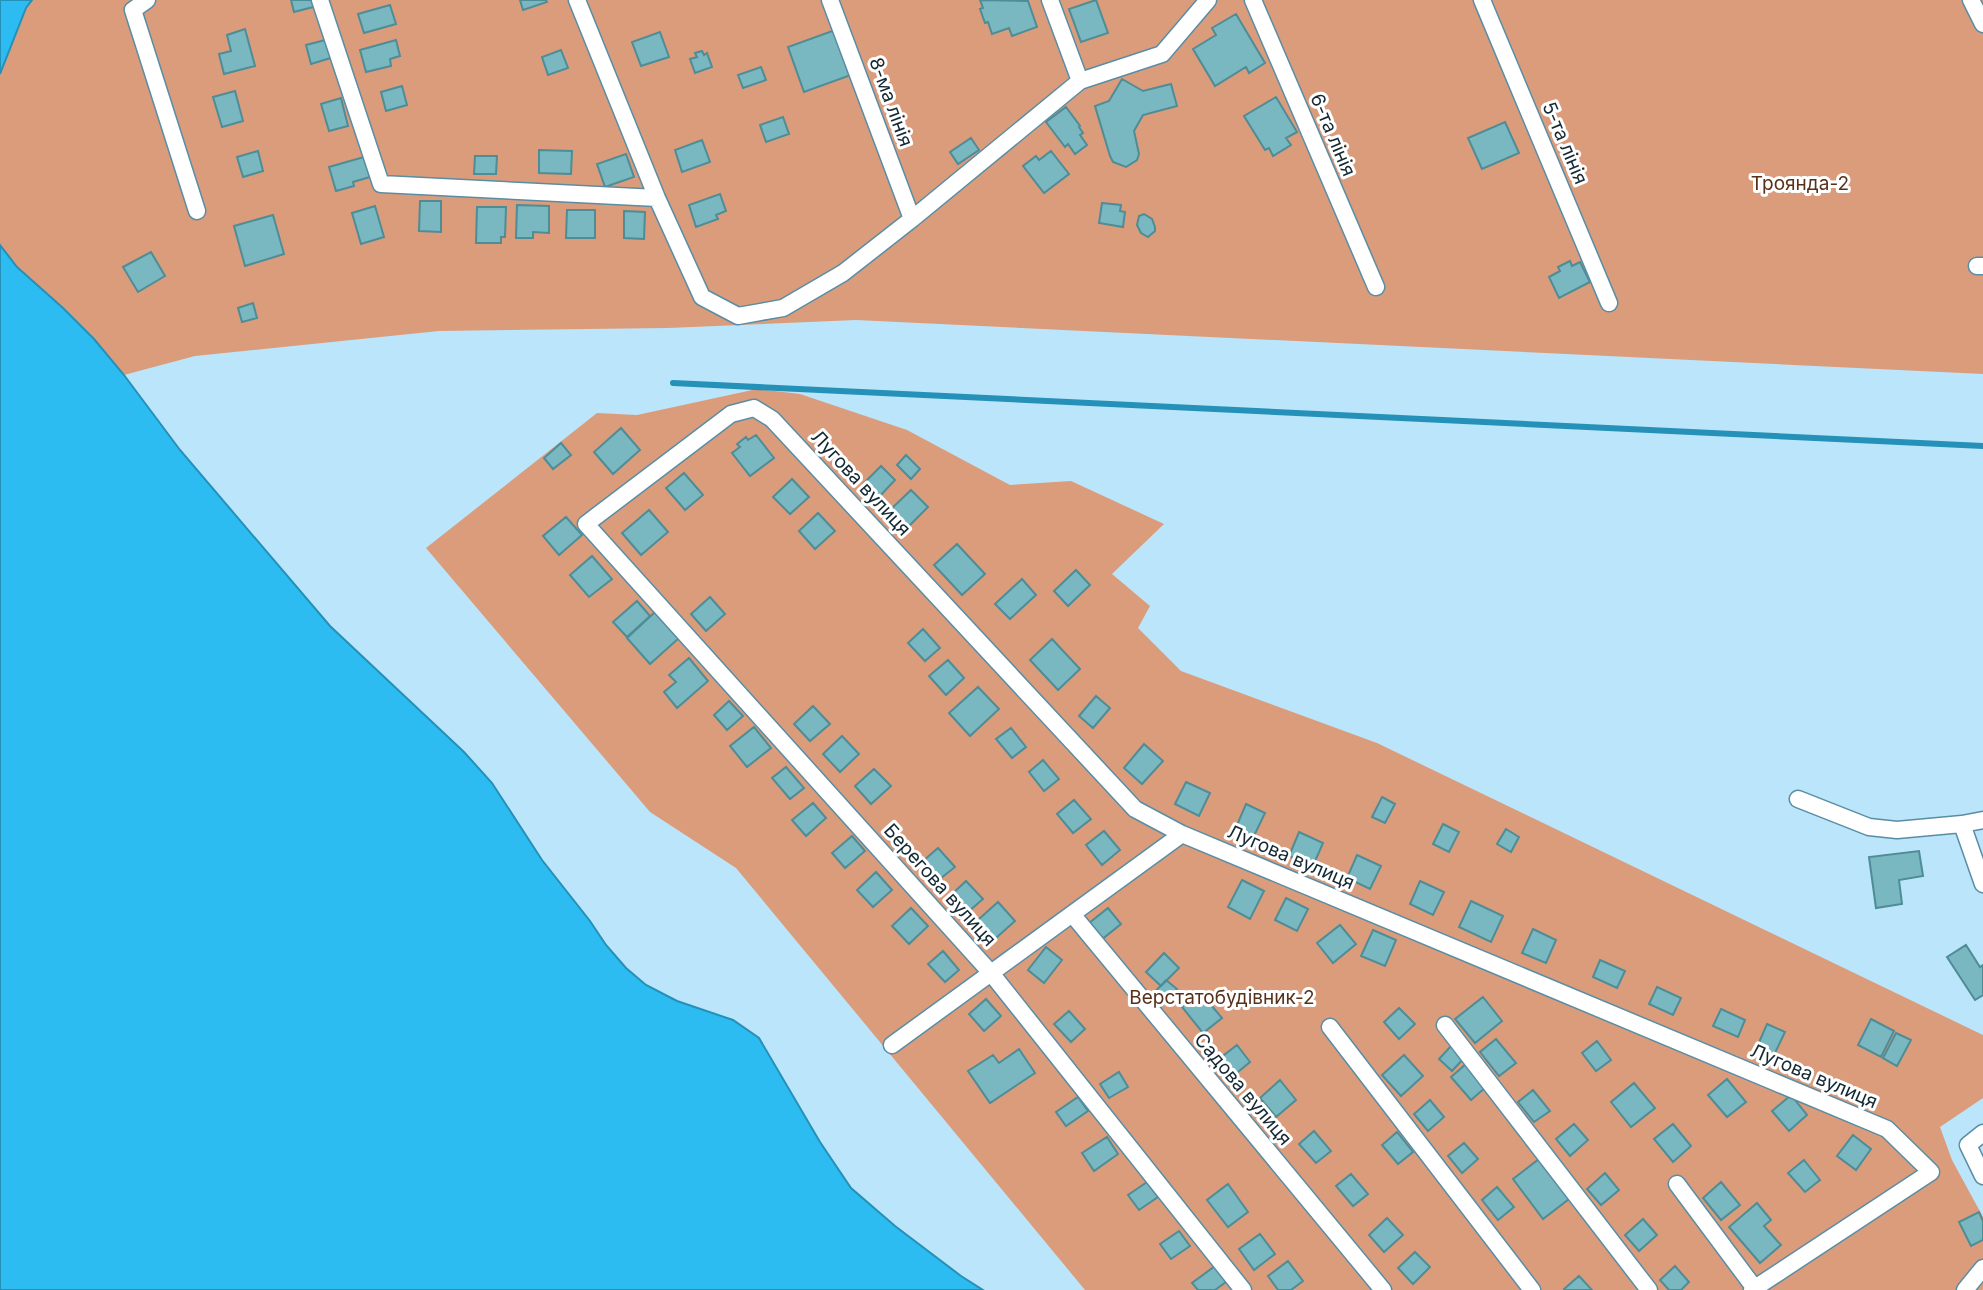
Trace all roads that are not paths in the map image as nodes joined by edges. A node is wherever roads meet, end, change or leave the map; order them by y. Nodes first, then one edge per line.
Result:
1 (147, 0) edge
2 (320, 0) edge
3 (577, 0) edge
4 (830, 0) edge
5 (1050, 0) edge
6 (1208, 0) edge
7 (1253, 0) edge
8 (1482, 0) edge
9 (1971, 0) edge
10 (1983, 24) edge
11 (1080, 81) junction
12 (657, 198) junction
13 (197, 211) dead end
14 (912, 219) junction
15 (1376, 287) dead end
16 (1609, 303) dead end
17 (754, 408) joint
18 (1798, 799) dead end
19 (1983, 820) edge
20 (1962, 824) junction
21 (1182, 834) junction
22 (1983, 884) edge
23 (1072, 914) junction
24 (991, 973) junction
25 (1445, 1025) dead end
26 (1330, 1027) dead end
27 (892, 1045) dead end
28 (1983, 1133) edge
29 (1983, 1176) edge
30 (1676, 1184) dead end
31 (1983, 1268) edge
32 (1754, 1289) edge
33 (1243, 1290) edge
34 (1383, 1290) edge
35 (1532, 1290) edge
36 (1649, 1290) edge
37 (1965, 1290) edge

1 - 13 street
2 - 12 street
3 - 12 street
4 - 14 street, 8-ма лінія
5 - 11 street
6 - 11 street
7 - 15 street, 6-та лінія
8 - 16 street, 5-та лінія
9 - 10 street
11 - 14 street
12 - 14 street
17 - 21 street, Лугова вулиця
17 - 24 street, Берегова вулиця
18 - 20 street
19 - 20 street
20 - 22 street
21 - 23 street
21 - 32 street, Лугова вулиця
23 - 24 street
23 - 34 street, Садова вулиця
24 - 27 street
24 - 33 street, Берегова вулиця
25 - 36 street
26 - 35 street
28 - 29 street
30 - 32 street
31 - 37 street

